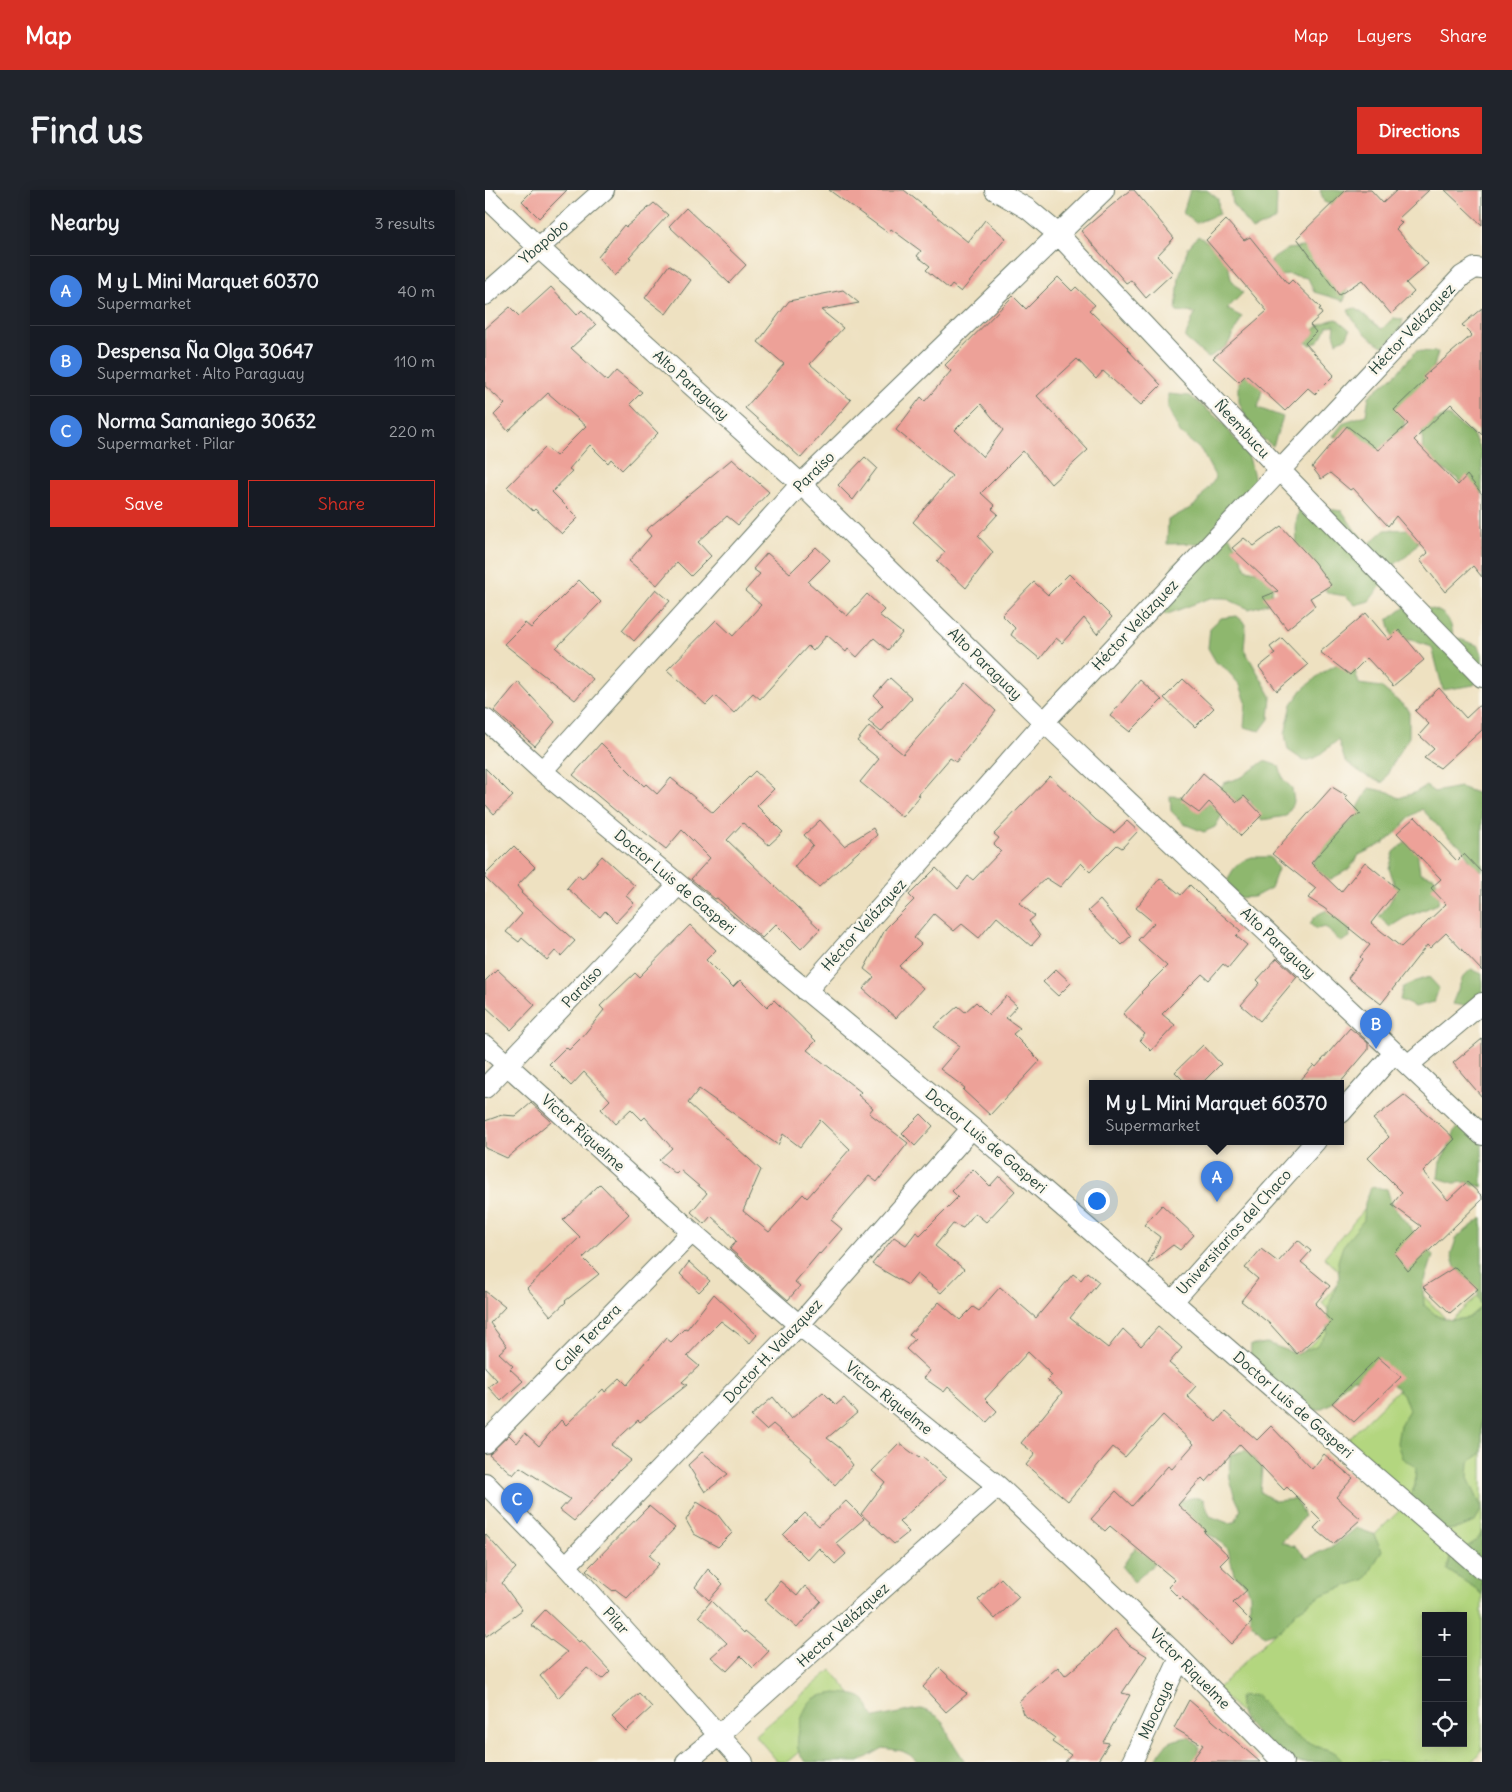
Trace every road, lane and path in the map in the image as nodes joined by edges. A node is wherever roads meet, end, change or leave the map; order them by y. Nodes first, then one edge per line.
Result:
1 (604, 190) edge
2 (995, 190) edge
3 (1104, 190) edge
4 (485, 196) edge
5 (1058, 234) junction
6 (539, 248) junction
7 (1479, 269) edge
8 (485, 295) edge
9 (1280, 470) junction
10 (801, 484) junction
11 (1482, 677) edge
12 (485, 719) edge
13 (1044, 722) junction
14 (542, 771) junction
15 (678, 885) junction
16 (806, 991) junction
17 (1482, 1003) edge
18 (485, 1045) edge
19 (1401, 1059) junction
20 (508, 1065) junction
21 (485, 1088) edge
22 (1344, 1110) edge
23 (972, 1128) junction
24 (1482, 1135) edge
25 (1312, 1145) edge
26 (691, 1232) junction
27 (1173, 1301) junction
28 (799, 1325) junction
29 (485, 1443) edge
30 (485, 1483) edge
31 (998, 1486) junction
32 (567, 1566) junction
33 (1482, 1569) edge
34 (1181, 1658) junction
35 (719, 1735) junction
36 (687, 1762) edge
37 (743, 1762) edge
38 (1133, 1762) edge
39 (1283, 1762) edge

1 - 6 street, Ybapobo
2 - 5 street, Ñeembucu
3 - 5 street, Paraíso
4 - 6 street, Alto Paraguay
5 - 9 street, Ñeembucu
5 - 10 street, Paraíso
6 - 8 street, Ybapobo
6 - 10 street, Alto Paraguay
7 - 9 street, Héctor Velázquez
9 - 11 street, Ñeembucu
9 - 13 street, Héctor Velázquez
10 - 13 street, Alto Paraguay
10 - 14 street, Paraíso
12 - 14 street, Doctor Luis de Gasperi
13 - 16 street, Héctor Velázquez
13 - 19 street, Alto Paraguay
14 - 15 street, Doctor Luis de Gasperi
15 - 16 street, Doctor Luis de Gasperi
15 - 20 street, Paraíso
16 - 23 street, Doctor Luis de Gasperi
17 - 19 street
18 - 20 street, Victor Riquelme
19 - 22 street
19 - 24 street, Alto Paraguay
20 - 21 street, Paraíso
20 - 26 street, Victor Riquelme
23 - 27 street, Doctor Luis de Gasperi
23 - 28 street, Doctor H. Valazquez
25 - 27 street, Universitarios del Chaco
26 - 28 street, Victor Riquelme
26 - 29 street, Calle Tercera
27 - 33 street, Doctor Luis de Gasperi
28 - 31 street, Victor Riquelme
28 - 32 street, Doctor H. Valazquez
30 - 32 street, Pilar
31 - 34 street, Victor Riquelme
31 - 35 street, Hector Velázquez
32 - 35 street, Pilar
34 - 38 street, Mbocaya
34 - 39 street, Victor Riquelme
35 - 36 street, Hector Velázquez
35 - 37 street, Pilar

